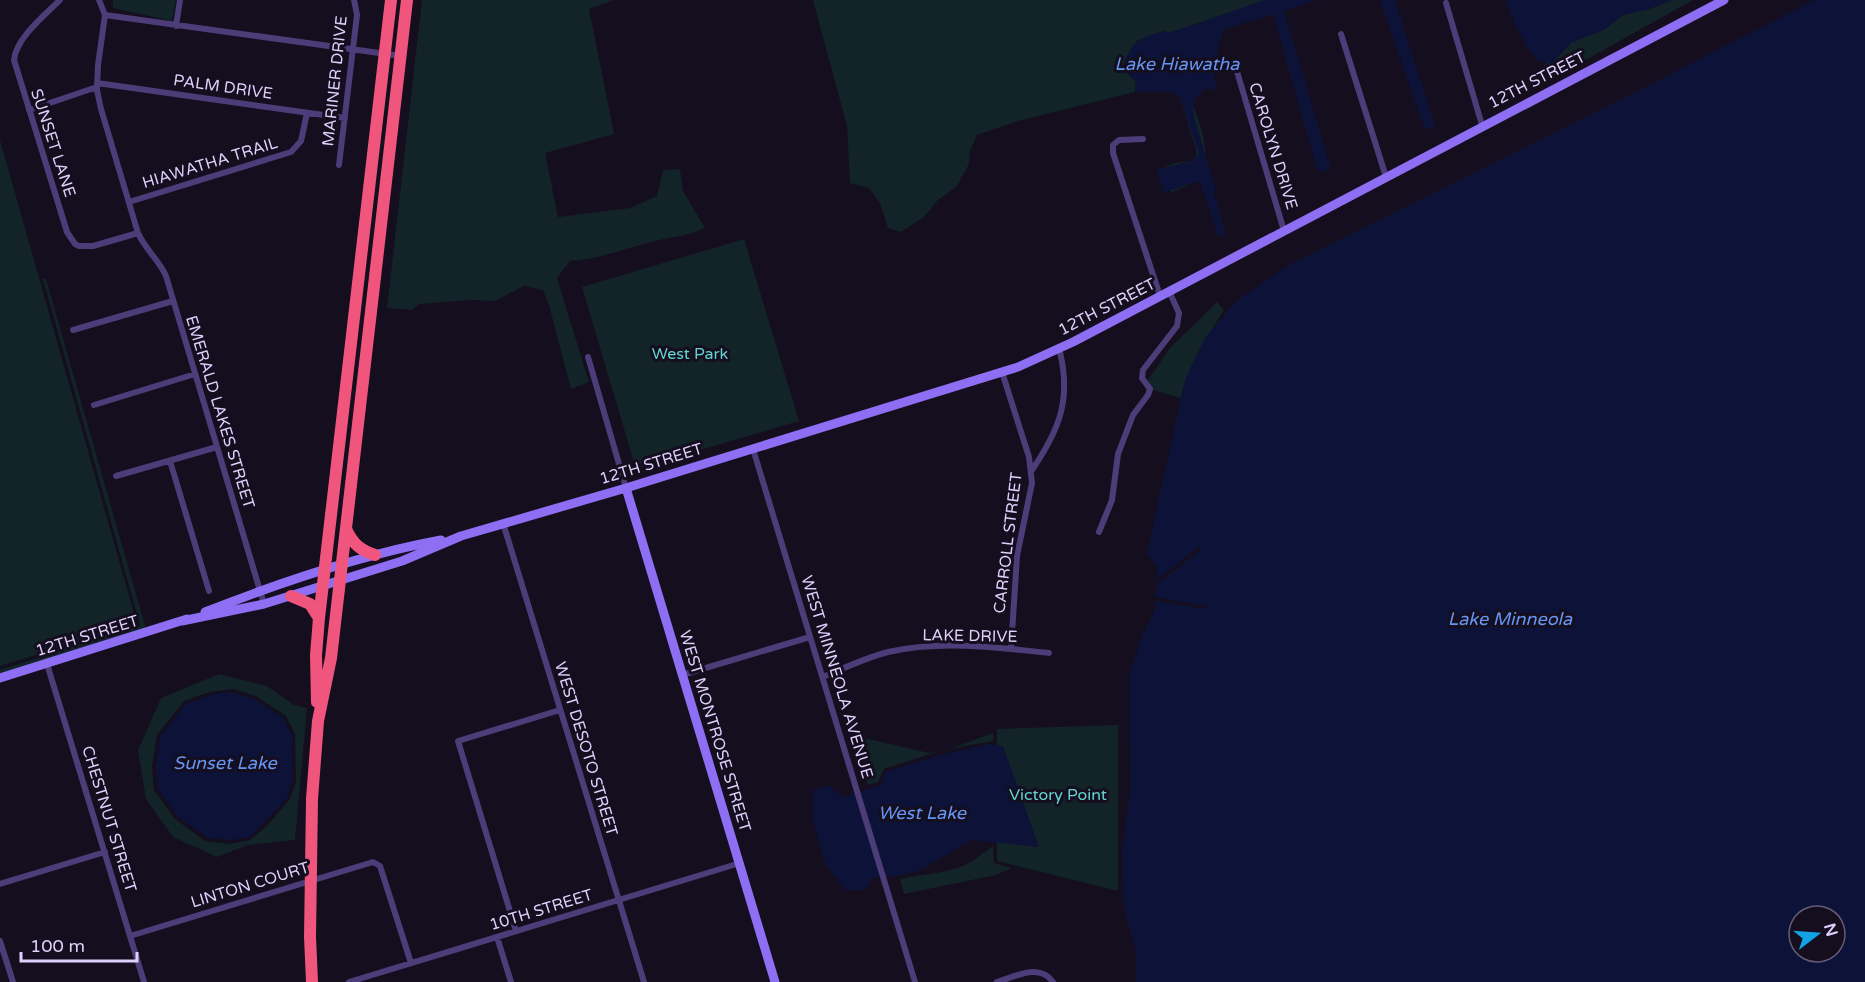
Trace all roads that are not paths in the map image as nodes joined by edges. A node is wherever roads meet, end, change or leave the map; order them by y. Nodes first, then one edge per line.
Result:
1 (60, 0) edge
2 (99, 0) edge
3 (180, 0) edge
4 (354, 0) edge
5 (390, 0) edge
6 (407, 0) edge
7 (1724, 0) edge
8 (1446, 3) dead end
9 (105, 15) junction
10 (176, 26) junction
11 (1341, 34) dead end
12 (353, 51) junction
13 (384, 54) junction
14 (401, 56) junction
15 (1236, 68) dead end
16 (97, 85) junction
17 (29, 110) junction
18 (307, 113) junction
19 (345, 118) junction
20 (1482, 125) junction
21 (1143, 139) dead end
22 (339, 165) dead end
23 (1386, 177) junction
24 (129, 202) junction
25 (1284, 231) junction
26 (138, 233) junction
27 (1169, 291) junction
28 (1160, 296) junction
29 (173, 301) junction
30 (73, 330) dead end
31 (1059, 348) junction
32 (588, 357) dead end
33 (1002, 372) junction
34 (195, 374) junction
35 (94, 405) dead end
36 (217, 447) junction
37 (753, 449) junction
38 (170, 461) junction
39 (1032, 470) junction
40 (116, 476) dead end
41 (626, 488) junction
42 (503, 523) junction
43 (346, 530) junction
44 (1099, 532) dead end
45 (461, 536) junction
46 (398, 548) junction
47 (375, 555) junction
48 (402, 561) junction
49 (342, 565) junction
50 (325, 570) junction
51 (340, 580) junction
52 (324, 586) junction
53 (260, 590) junction
54 (209, 591) dead end
55 (291, 596) junction
56 (264, 604) junction
57 (319, 618) junction
58 (182, 621) junction
59 (810, 637) junction
60 (1011, 649) junction
61 (1049, 653) dead end
62 (47, 664) junction
63 (682, 675) junction
64 (823, 676) junction
65 (0, 678) edge
66 (560, 710) junction
67 (318, 721) junction
68 (105, 852) junction
69 (740, 863) junction
70 (310, 880) junction
71 (0, 884) edge
72 (619, 901) junction
73 (516, 931) junction
74 (130, 936) junction
75 (497, 937) junction
76 (0, 941) edge
77 (411, 963) junction
78 (375, 974) junction
79 (1052, 981) edge
80 (13, 982) edge
81 (144, 982) edge
82 (312, 982) edge
83 (350, 982) edge
84 (378, 982) edge
85 (511, 982) edge
86 (644, 982) edge
87 (775, 982) edge
88 (915, 982) edge
89 (997, 982) edge

1 - 17 street, SUNSET LANE
2 - 9 street
3 - 10 street
4 - 12 street, MARINER DRIVE
5 - 13 highway
6 - 14 highway
7 - 20 main road, 12TH STREET
8 - 20 street
9 - 10 street
9 - 16 street, EMERALD LAKES STREET
10 - 12 street
11 - 23 street
12 - 13 street
12 - 19 street, MARINER DRIVE
13 - 14 street
13 - 50 highway
14 - 43 highway
15 - 25 street, CAROLYN DRIVE
16 - 17 street, PALM DRIVE
16 - 18 street, PALM DRIVE
16 - 24 street, EMERALD LAKES STREET
17 - 26 street, SUNSET LANE
18 - 19 street, PALM DRIVE
18 - 24 street, HIAWATHA TRAIL
19 - 22 street, MARINER DRIVE
20 - 23 main road, 12TH STREET
21 - 28 street
23 - 25 main road, 12TH STREET
24 - 26 street, EMERALD LAKES STREET
25 - 27 main road, 12TH STREET
26 - 29 street, EMERALD LAKES STREET
27 - 28 main road, 12TH STREET
27 - 44 street
28 - 31 main road, 12TH STREET
29 - 30 street
29 - 34 street, EMERALD LAKES STREET
31 - 33 main road, 12TH STREET
31 - 39 street
32 - 41 street
33 - 37 main road, 12TH STREET
33 - 39 street, CARROLL STREET
34 - 35 street
34 - 36 street, EMERALD LAKES STREET
36 - 38 street
36 - 53 street, EMERALD LAKES STREET
37 - 41 main road, 12TH STREET
37 - 59 street, WEST MINNEOLA AVENUE
38 - 40 street
38 - 54 street
39 - 60 street, CARROLL STREET
41 - 42 main road, 12TH STREET
41 - 63 main road, WEST MONTROSE STREET
42 - 45 main road, 12TH STREET
42 - 66 street, WEST DESOTO STREET
43 - 47 highway
43 - 49 highway
45 - 46 main road, 12TH STREET
45 - 48 main road, 12TH STREET
46 - 47 main road, 12TH STREET
46 - 48 street
47 - 49 main road, 12TH STREET
48 - 51 main road, 12TH STREET
49 - 50 main road, 12TH STREET
49 - 51 highway
50 - 52 highway
50 - 53 main road, 12TH STREET
51 - 52 main road, 12TH STREET
51 - 67 highway
52 - 55 main road, 12TH STREET
52 - 57 highway
53 - 56 street, EMERALD LAKES STREET
53 - 58 main road, 12TH STREET
55 - 56 main road, 12TH STREET
55 - 57 highway
56 - 58 main road, 12TH STREET
57 - 67 highway
58 - 62 main road, 12TH STREET
59 - 63 street
59 - 64 street, WEST MINNEOLA AVENUE
60 - 61 street, LAKE DRIVE
60 - 64 street, LAKE DRIVE
62 - 65 main road, 12TH STREET
62 - 68 street, CHESTNUT STREET
63 - 69 main road, WEST MONTROSE STREET
64 - 88 street, WEST MINNEOLA AVENUE
66 - 72 street, WEST DESOTO STREET
66 - 73 street
67 - 70 highway
68 - 71 street
68 - 74 street, CHESTNUT STREET
69 - 72 street, 10TH STREET
69 - 87 main road, WEST MONTROSE STREET
70 - 74 street, LINTON COURT
70 - 77 street, LINTON COURT
70 - 82 highway
72 - 73 street, 10TH STREET
72 - 86 street, WEST DESOTO STREET
73 - 75 street, 10TH STREET
74 - 81 street, CHESTNUT STREET
75 - 77 street, 10TH STREET
75 - 85 street
76 - 80 street
77 - 78 street, 10TH STREET
78 - 83 street, 10TH STREET
78 - 84 street
79 - 89 street

